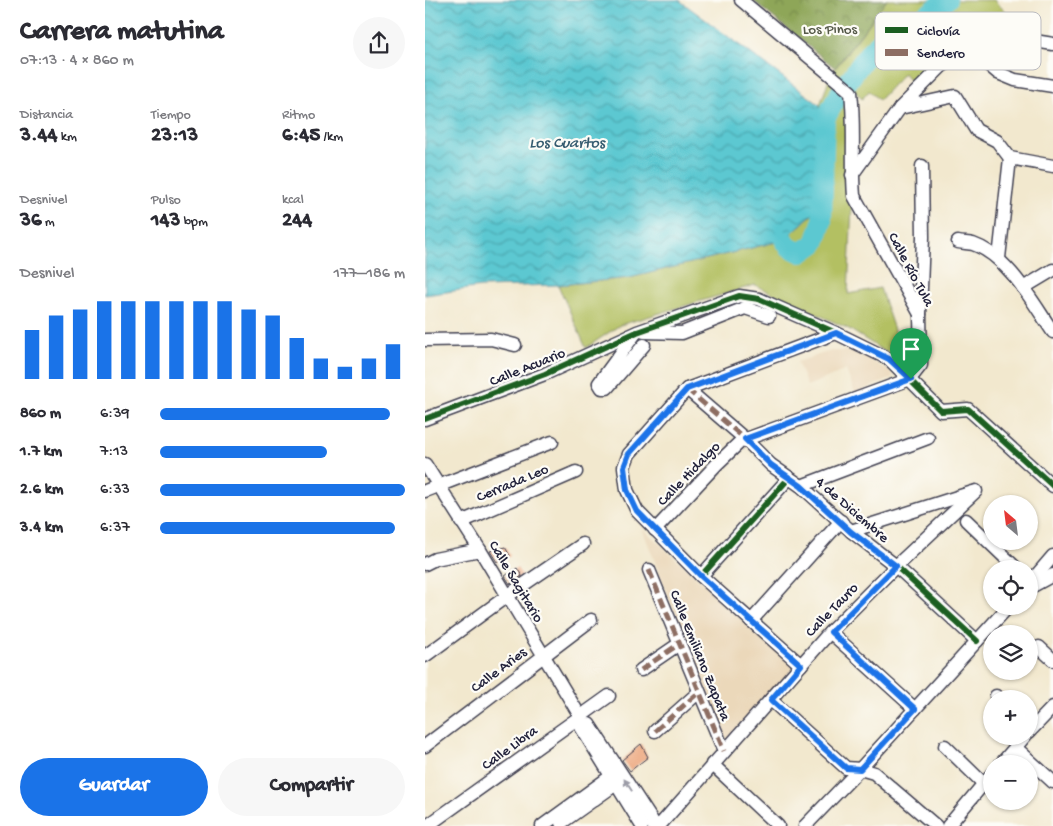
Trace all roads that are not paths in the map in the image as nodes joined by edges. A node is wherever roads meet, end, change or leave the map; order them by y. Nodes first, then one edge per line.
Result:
1 (741, 0) edge
2 (937, 70) edge
3 (994, 70) edge
4 (1053, 86) edge
5 (900, 108) junction
6 (1010, 158) junction
7 (922, 166) dead end
8 (1053, 166) edge
9 (852, 176) junction
10 (958, 242) dead end
11 (999, 258) junction
12 (1053, 270) edge
13 (1023, 288) junction
14 (920, 314) junction
15 (769, 316) dead end
16 (637, 332) junction
17 (1053, 332) edge
18 (836, 333) junction
19 (425, 340) edge
20 (515, 345) dead end
21 (644, 345) dead end
22 (911, 379) junction
23 (687, 389) junction
24 (425, 419) edge
25 (928, 438) dead end
26 (745, 439) junction
27 (553, 442) dead end
28 (425, 464) edge
29 (576, 472) dead end
30 (789, 478) junction
31 (438, 485) junction
32 (801, 486) junction
33 (1053, 486) edge
34 (425, 491) edge
35 (965, 520) dead end
36 (841, 521) junction
37 (461, 522) junction
38 (655, 530) junction
39 (851, 532) junction
40 (583, 544) dead end
41 (480, 550) junction
42 (1053, 556) edge
43 (1007, 560) edge
44 (425, 564) edge
45 (896, 566) junction
46 (649, 570) dead end
47 (1038, 573) edge
48 (1053, 575) edge
49 (701, 576) junction
50 (1038, 580) edge
51 (507, 596) junction
52 (1001, 615) edge
53 (591, 620) dead end
54 (751, 621) junction
55 (831, 632) junction
56 (977, 641) junction
57 (679, 644) junction
58 (1039, 647) dead end
59 (425, 656) edge
60 (543, 656) junction
61 (1053, 660) edge
62 (801, 665) junction
63 (641, 670) dead end
64 (699, 692) junction
65 (609, 696) dead end
66 (771, 700) junction
67 (1053, 707) edge
68 (915, 709) junction
69 (580, 716) junction
70 (1038, 722) edge
71 (655, 730) dead end
72 (425, 746) edge
73 (945, 746) dead end
74 (1015, 747) joint
75 (724, 751) junction
76 (1008, 755) edge
77 (712, 764) junction
78 (860, 769) junction
79 (983, 776) edge
80 (613, 780) junction
81 (1053, 782) edge
82 (983, 784) edge
83 (427, 826) edge
84 (542, 826) edge
85 (557, 826) edge
86 (642, 826) edge
87 (653, 826) edge
88 (659, 826) edge
89 (778, 826) edge
90 (805, 826) edge
91 (936, 826) edge
92 (948, 826) edge

1 - 9 street, Calle Río Tula
2 - 5 street
3 - 4 street
5 - 6 street
5 - 9 street
6 - 8 street
6 - 11 street
7 - 14 street
9 - 14 street, Calle Río Tula
10 - 11 street
11 - 13 street
12 - 13 street
13 - 17 street
14 - 22 street, Calle Río Tula
15 - 16 street
16 - 18 street, Calle Acuario
16 - 21 street
16 - 24 street, Calle Acuario
18 - 22 street, Calle Acuario
18 - 23 street
19 - 20 street
22 - 26 street
22 - 33 street, Calle Acuario
23 - 26 street
23 - 38 street
25 - 32 street
26 - 30 street
26 - 38 street, Calle Hidalgo
27 - 31 street
28 - 31 street, Calle Sagitario
29 - 37 street, Cerrada Leo
30 - 32 street, 4 de Diciembre
30 - 49 street, Calle Emiliano Zapata
31 - 34 street
31 - 37 street, Calle Sagitario
32 - 36 street, 4 de Diciembre
35 - 43 street
36 - 39 street, 4 de Diciembre
36 - 54 street
37 - 41 street, Calle Sagitario
38 - 49 street
39 - 45 street, 4 de Diciembre
39 - 45 street, Calle Tauro
40 - 51 street
41 - 44 street
41 - 51 street, Calle Sagitario
42 - 47 street
45 - 55 street, Calle Tauro
45 - 56 street, 4 de Diciembre
46 - 57 street, Calle Emiliano Zapata
48 - 50 street
49 - 54 street
51 - 59 street
51 - 60 street, Calle Sagitario
52 - 56 street
53 - 60 street, Calle Aries
54 - 62 street
55 - 62 street, Calle Tauro
55 - 68 street
56 - 68 street
57 - 63 street
57 - 64 street, Calle Emiliano Zapata
58 - 61 street
60 - 69 street, Calle Sagitario
60 - 72 street, Calle Aries
62 - 66 street, Calle Tauro
64 - 71 street
64 - 75 street, Calle Emiliano Zapata
65 - 69 street, Calle Libra
66 - 75 street, Calle Tauro
66 - 78 street
67 - 70 street
68 - 78 street
69 - 80 street, Calle Sagitario
69 - 83 street, Calle Libra
87 -> 69 street, Calle Sagitario
73 - 79 street
74 - 76 street
74 - 81 street
75 - 77 street, Calle Tauro
77 - 88 street, Calle Tauro
77 - 89 street
78 - 90 street
78 - 91 street
80 - 84 street
80 - 85 street
80 - 86 street, Calle Sagitario
82 - 92 street

